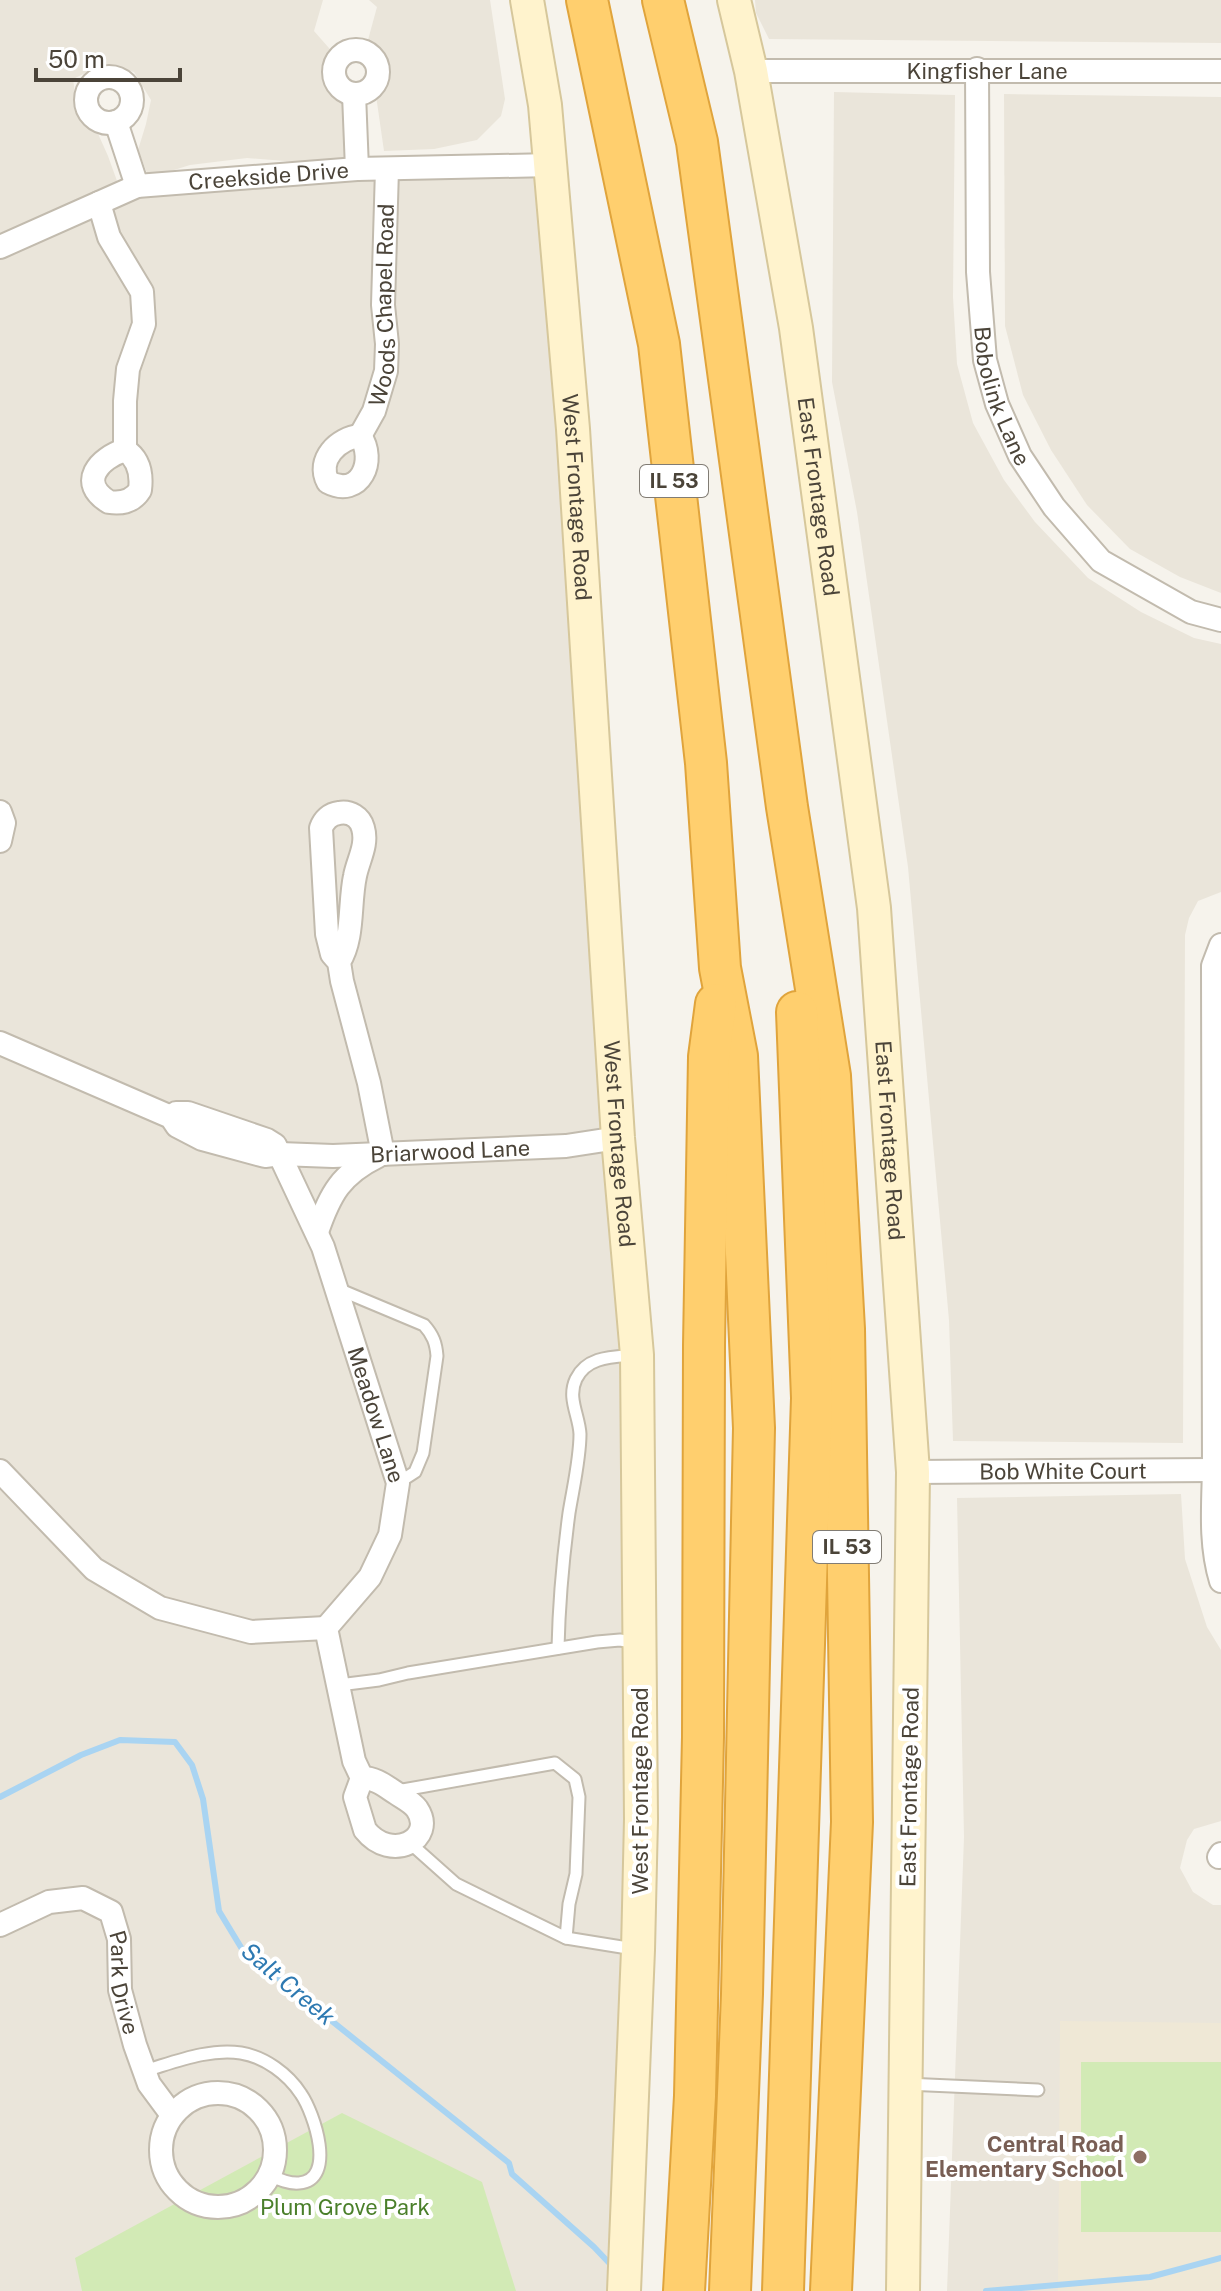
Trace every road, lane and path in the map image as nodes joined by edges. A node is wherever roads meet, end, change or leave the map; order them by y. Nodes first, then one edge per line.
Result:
1 (527, 0) edge
2 (587, 0) edge
3 (663, 0) edge
4 (734, 0) edge
5 (977, 69) junction
6 (751, 71) junction
7 (1221, 71) edge
8 (354, 94) dead end
9 (116, 122) dead end
10 (552, 165) junction
11 (357, 169) junction
12 (387, 169) junction
13 (137, 186) junction
14 (99, 203) junction
15 (0, 247) edge
16 (360, 436) dead end
17 (125, 450) dead end
18 (1221, 620) edge
19 (787, 807) junction
20 (0, 812) edge
21 (0, 841) edge
22 (324, 889) junction
23 (353, 891) junction
24 (1221, 945) edge
25 (339, 962) junction
26 (720, 968) junction
27 (0, 1043) edge
28 (618, 1138) junction
29 (280, 1154) junction
30 (383, 1154) junction
31 (317, 1232) junction
32 (335, 1288) junction
33 (637, 1355) junction
34 (1214, 1470) junction
35 (0, 1471) edge
36 (913, 1472) junction
37 (398, 1483) junction
38 (1221, 1581) edge
39 (326, 1628) junction
40 (639, 1644) junction
41 (558, 1648) junction
42 (339, 1685) junction
43 (362, 1778) junction
44 (393, 1791) junction
45 (410, 1843) junction
46 (0, 1925) edge
47 (566, 1938) junction
48 (638, 1950) junction
49 (144, 2071) junction
50 (906, 2084) junction
51 (1038, 2090) dead end
52 (172, 2115) junction
53 (269, 2175) junction
54 (624, 2291) edge
55 (684, 2291) edge
56 (730, 2291) edge
57 (783, 2291) edge
58 (831, 2291) edge
59 (903, 2291) edge

1 - 10 street, West Frontage Road
2 - 26 highway, IL 53
3 - 19 highway, IL 53
4 - 6 street, East Frontage Road
5 - 6 street, Kingfisher Lane
5 - 7 street, Kingfisher Lane
5 - 18 street, Bobolink Lane
6 - 36 street, East Frontage Road
8 - 11 street
9 - 13 street
10 - 12 street, Creekside Drive
10 - 28 street, West Frontage Road
11 - 12 street, Creekside Drive
11 - 13 street, Creekside Drive
12 - 16 street, Woods Chapel Road
13 - 14 street, Creekside Drive
14 - 15 street, Creekside Drive
14 - 17 street
19 - 57 highway, IL 53
19 - 58 highway, IL 53
20 - 21 street
22 - 23 lane
22 - 23 street
22 - 25 street
23 - 25 street
24 - 34 street
25 - 30 street
26 - 55 highway, IL 53
26 - 56 highway, IL 53
27 - 29 street
28 - 30 street, Briarwood Lane
28 - 33 street, West Frontage Road
29 - 30 street, Briarwood Lane
29 - 31 street, Meadow Lane
30 - 31 street
31 - 32 street, Meadow Lane
32 - 37 street, Meadow Lane
32 - 37 lane
33 - 40 street, West Frontage Road
33 - 41 lane
34 - 36 street, Bob White Court
34 - 38 street
35 - 39 street
36 - 50 street, East Frontage Road
37 - 39 street, Meadow Lane
39 - 42 street
40 - 41 lane
40 - 48 street, West Frontage Road
41 - 42 lane
42 - 43 street
43 - 44 street
43 - 45 street
44 - 45 street
44 - 47 lane
45 - 47 lane
46 - 49 street, Park Drive
47 - 48 lane
48 - 54 street, West Frontage Road
49 - 52 street, Park Drive
49 - 53 lane
50 - 51 lane
50 - 59 street, East Frontage Road
52 - 53 street
52 - 53 street

